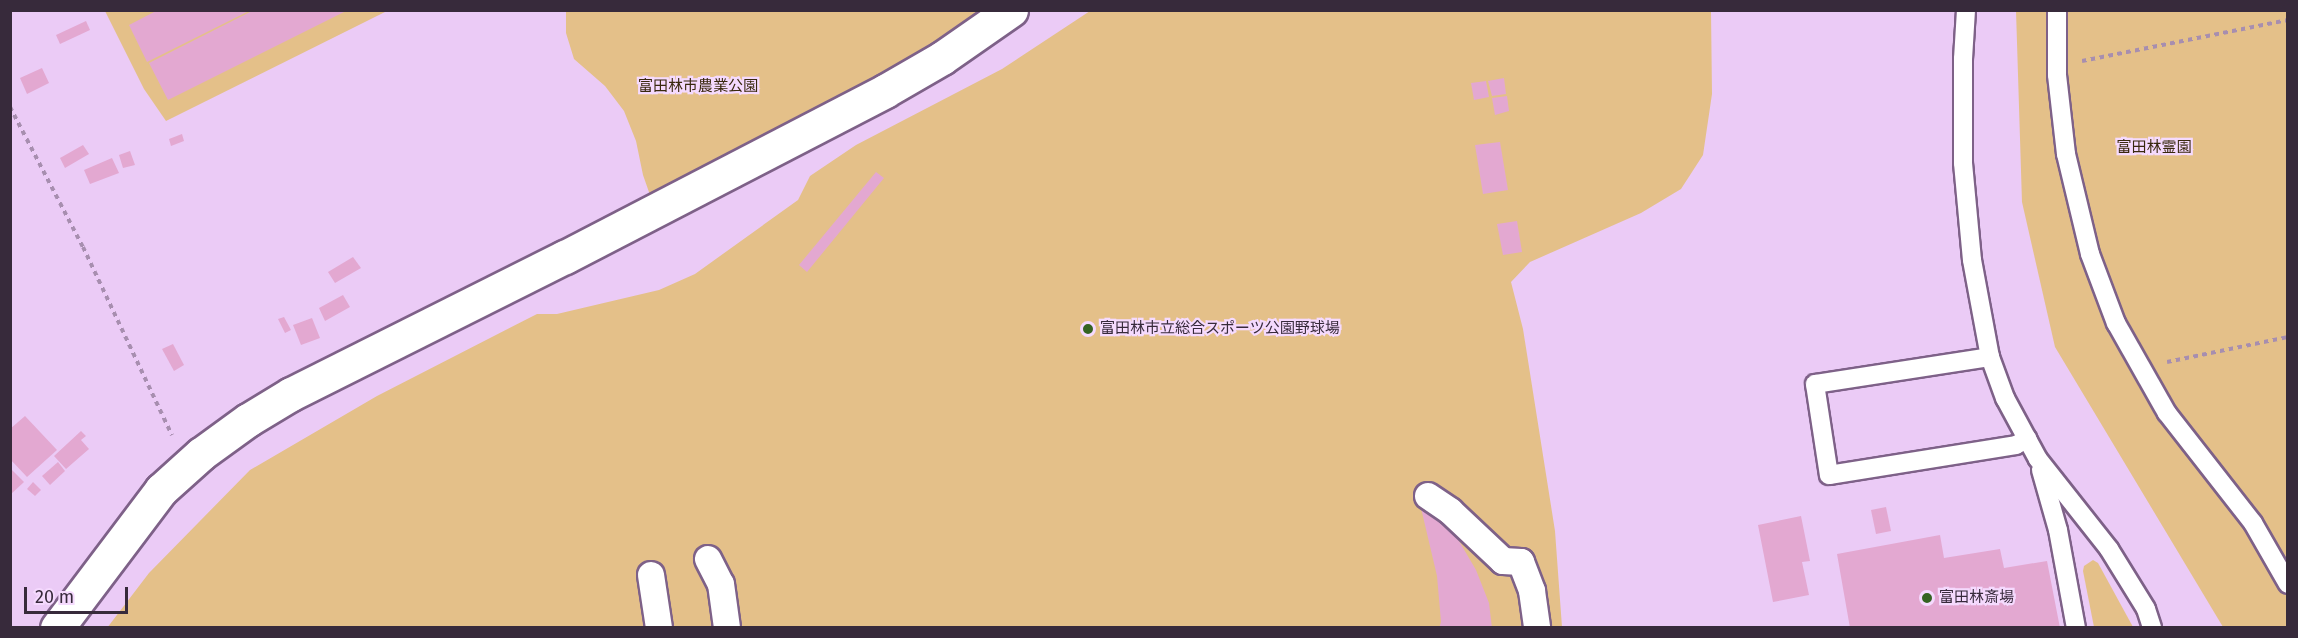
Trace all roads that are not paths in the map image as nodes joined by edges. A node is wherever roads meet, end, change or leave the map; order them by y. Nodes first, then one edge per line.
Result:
1 (1011, 10) edge
2 (1966, 10) edge
3 (2057, 10) edge
4 (1990, 357) junction
5 (2027, 439) junction
6 (2037, 459) junction
7 (1428, 496) dead end
8 (708, 559) dead end
9 (651, 575) dead end
10 (2288, 584) edge
11 (723, 624) edge
12 (57, 627) edge
13 (659, 627) edge
14 (1537, 627) edge
15 (2076, 627) edge
16 (2152, 627) edge

1 - 12 street
2 - 4 lane
3 - 10 lane
4 - 5 lane
4 - 5 lane
5 - 6 lane
6 - 15 lane
6 - 16 lane
7 - 14 street
8 - 11 street
9 - 13 street

